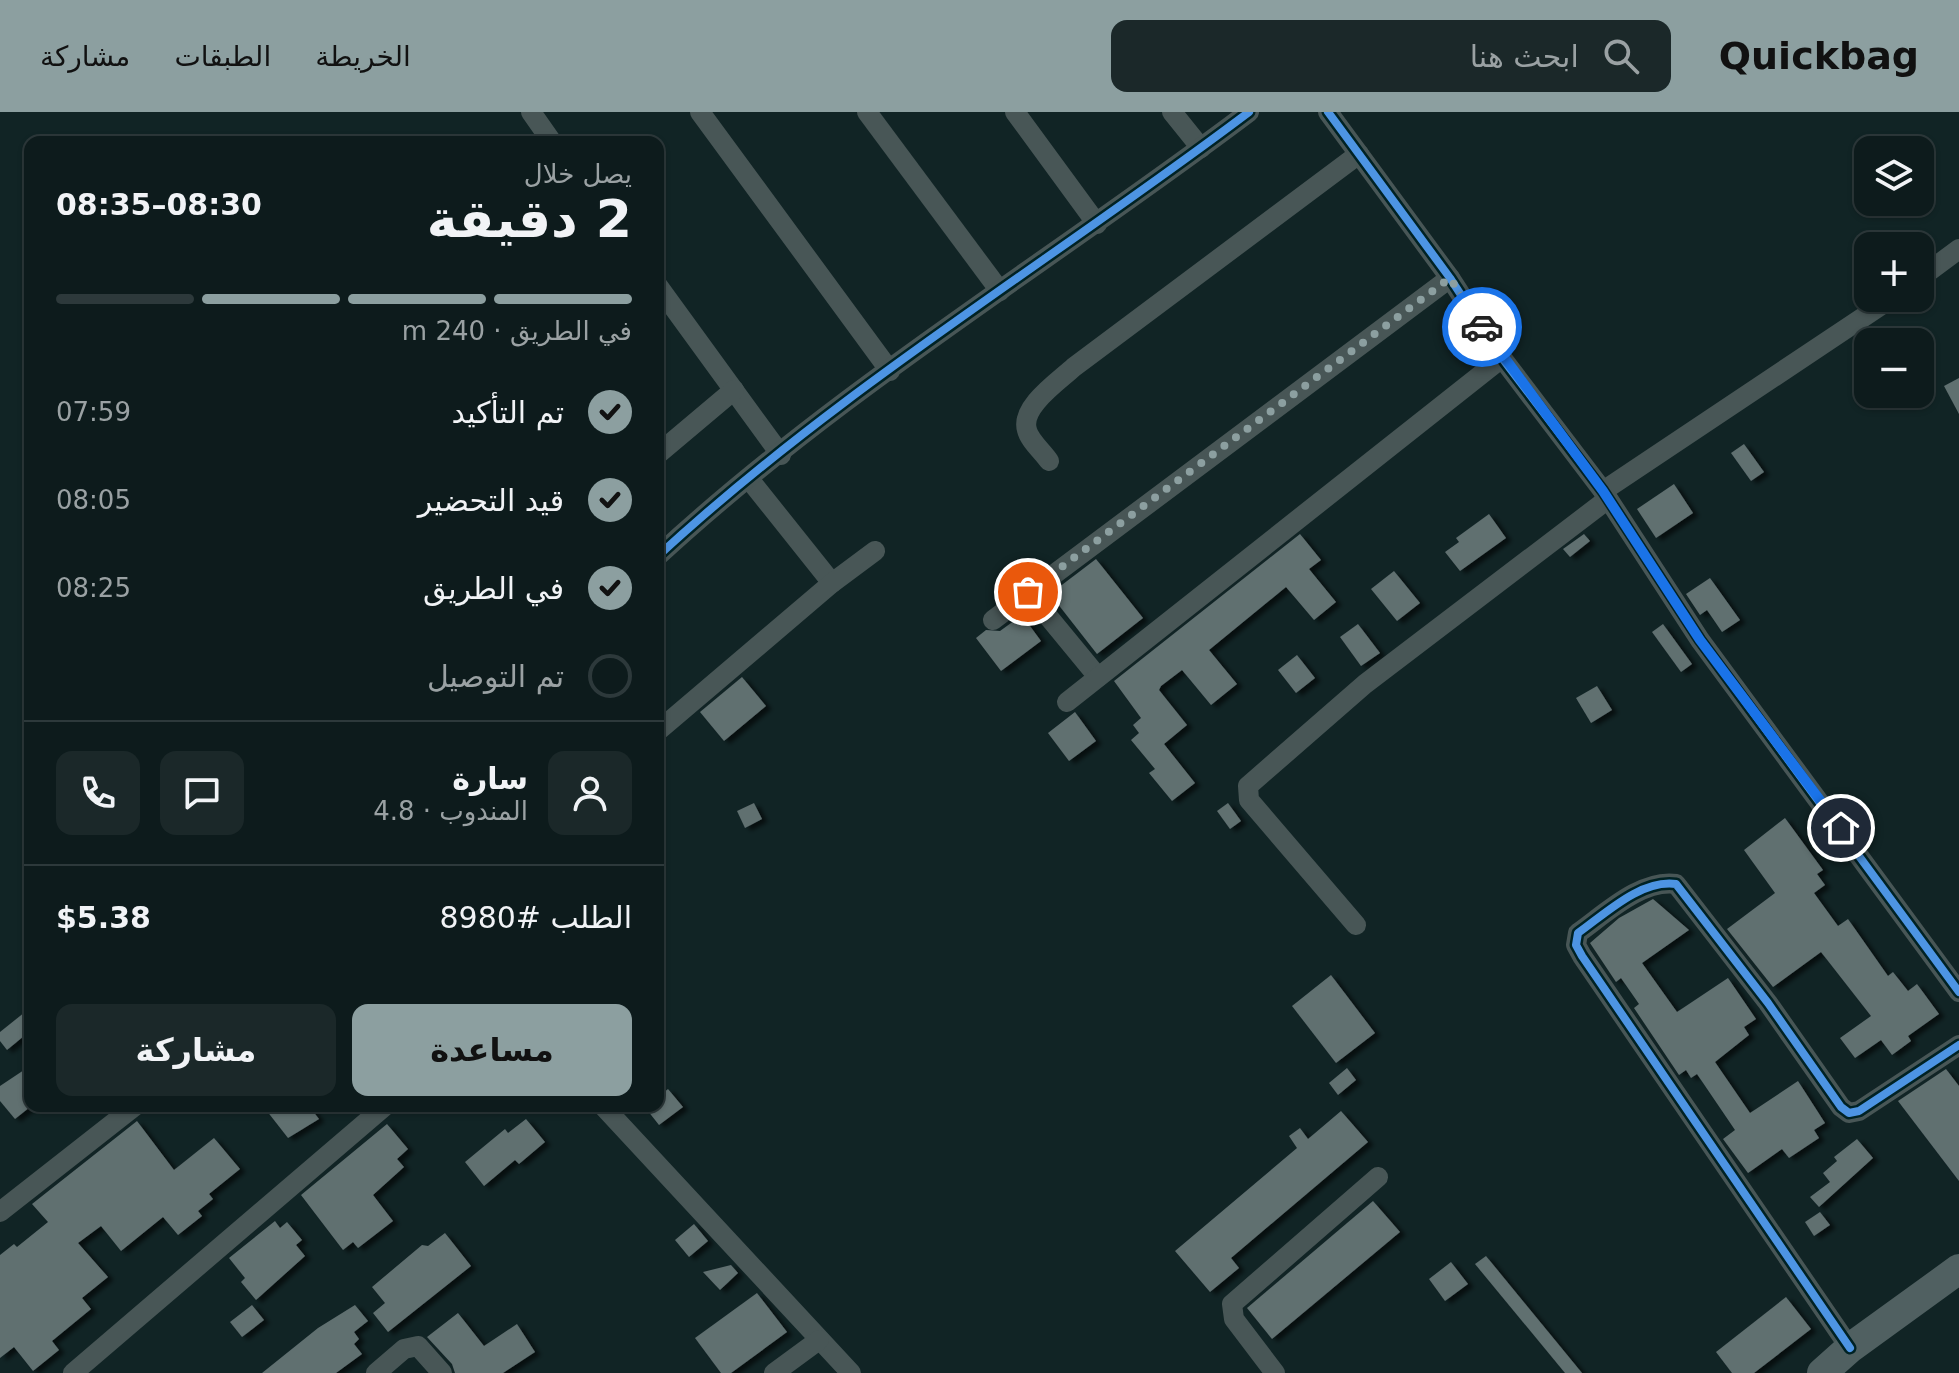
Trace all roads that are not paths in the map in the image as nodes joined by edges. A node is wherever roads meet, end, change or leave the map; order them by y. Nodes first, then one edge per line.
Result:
1 (531, 112) edge
2 (700, 112) edge
3 (867, 112) edge
4 (1015, 112) edge
5 (1172, 112) edge
6 (1249, 112) edge
7 (1328, 112) edge
8 (548, 136) edge
9 (1201, 148) junction
10 (1359, 154) junction
11 (1097, 224) junction
12 (1959, 249) edge
13 (1934, 268) edge
14 (1450, 278) junction
15 (1000, 291) junction
16 (664, 294) edge
17 (1872, 312) edge
18 (1502, 358) junction
19 (890, 371) junction
20 (734, 390) junction
21 (664, 449) edge
22 (781, 455) junction
23 (1049, 461) dead end
24 (749, 479) junction
25 (1605, 495) junction
26 (664, 551) edge
27 (875, 551) dead end
28 (832, 583) junction
29 (1028, 592) junction
30 (993, 620) dead end
31 (1098, 677) junction
32 (1067, 702) dead end
33 (664, 726) edge
34 (1356, 925) dead end
35 (1959, 992) edge
36 (1959, 1045) edge
37 (127, 1112) edge
38 (378, 1112) edge
39 (609, 1112) edge
40 (1378, 1177) dead end
41 (0, 1212) edge
42 (1959, 1269) edge
43 (819, 1340) junction
44 (1850, 1348) junction
45 (73, 1373) edge
46 (376, 1373) edge
47 (442, 1373) edge
48 (774, 1373) edge
49 (851, 1373) edge
50 (1275, 1373) edge
51 (1822, 1373) edge

1 - 8 street
2 - 19 street
3 - 15 street
4 - 11 street
5 - 9 street
6 - 9 street
7 - 10 street
9 - 11 street
10 - 14 street
10 - 23 street
11 - 15 street
12 - 13 street
14 - 18 street
14 - 29 street
15 - 19 street
16 - 20 street
17 - 25 street
18 - 25 street
18 - 31 street
19 - 22 street
20 - 21 street
20 - 22 street
22 - 24 street
24 - 26 street
24 - 28 street
25 - 34 street
25 - 35 street
27 - 28 street
28 - 33 street
29 - 30 street
29 - 31 street
31 - 32 street
36 - 44 street
37 - 41 street
38 - 45 street
39 - 43 street
40 - 50 street
42 - 44 main road
43 - 48 street
43 - 49 street
44 - 51 main road
46 - 47 street

